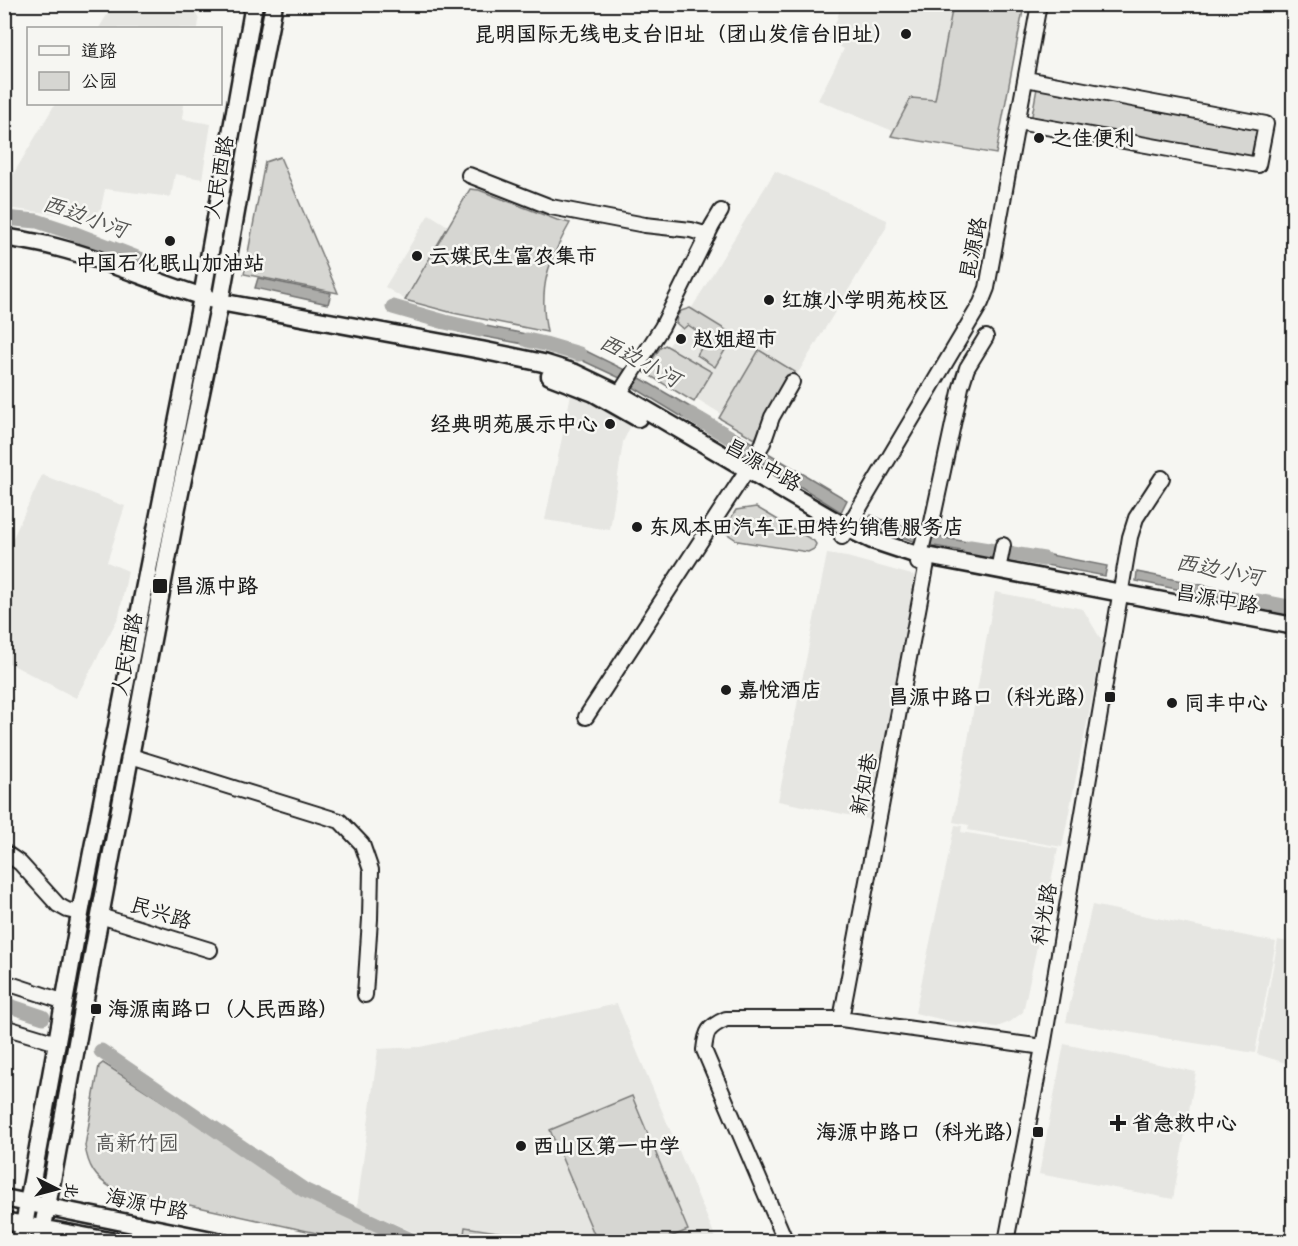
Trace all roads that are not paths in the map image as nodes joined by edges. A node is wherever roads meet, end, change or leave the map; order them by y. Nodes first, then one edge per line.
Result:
1 (254, 4) edge
2 (274, 4) edge
3 (1040, 4) edge
4 (1026, 80) junction
5 (1018, 122) junction
6 (469, 176) dead end
7 (721, 212) dead end
8 (708, 235) junction
9 (4, 237) edge
10 (4, 248) edge
11 (201, 302) junction
12 (219, 306) junction
13 (986, 337) dead end
14 (792, 382) dead end
15 (618, 395) junction
16 (746, 470) junction
17 (1162, 478) dead end
18 (847, 529) junction
19 (1003, 544) dead end
20 (923, 561) junction
21 (998, 568) junction
22 (1120, 599) junction
23 (1293, 626) edge
24 (1293, 636) edge
25 (586, 717) dead end
26 (130, 756) junction
27 (4, 852) edge
28 (80, 913) junction
29 (100, 916) junction
30 (210, 950) dead end
31 (4, 982) edge
32 (365, 995) dead end
33 (65, 1002) junction
34 (841, 1018) junction
35 (4, 1027) edge
36 (57, 1043) junction
37 (1043, 1047) junction
38 (4, 1198) edge
39 (28, 1202) junction
40 (47, 1206) junction
41 (4, 1221) edge
42 (24, 1225) junction
43 (41, 1235) edge
44 (21, 1242) edge
45 (115, 1242) edge
46 (222, 1242) edge
47 (786, 1242) edge
48 (1006, 1242) edge

1 - 11 main road, 人民西路
2 - 12 main road, 人民西路
3 - 4 street, 昆源路
4 - 5 street, 昆源路
4 - 5 street
5 - 18 street, 昆源路
6 - 8 street
7 - 8 street
8 - 15 street
9 - 11 main road
10 - 11 main road
11 - 12 main road, 昌源中路
11 - 28 main road, 人民西路
12 - 15 main road, 昌源中路
12 - 26 main road, 人民西路
13 - 20 street, 新知巷
14 - 16 street
15 - 16 main road, 昌源中路
16 - 18 main road, 昌源中路
16 - 25 street
17 - 22 street, 科光路
18 - 20 main road, 昌源中路
19 - 21 street
20 - 21 main road, 昌源中路
20 - 22 main road, 昌源中路
20 - 34 street, 新知巷
21 - 22 main road, 昌源中路
22 - 23 main road, 昌源中路
22 - 24 main road, 昌源中路
22 - 37 street, 科光路
26 - 29 main road, 人民西路
26 - 32 street
27 - 28 street
28 - 33 main road, 人民西路
29 - 30 street, 民兴路
29 - 40 main road, 人民西路
31 - 33 street
33 - 36 main road, 人民西路
34 - 37 street
34 - 47 street
35 - 36 street
36 - 39 main road, 人民西路
37 - 48 street, 科光路
38 - 39 main road, 海源中路
39 - 40 main road, 海源中路
39 - 42 main road, 人民西路
40 - 43 main road, 人民西路
40 - 46 main road, 海源中路
41 - 42 main road, 海源中路
42 - 43 main road, 海源中路
42 - 44 main road, 人民西路
43 - 45 main road, 海源中路

